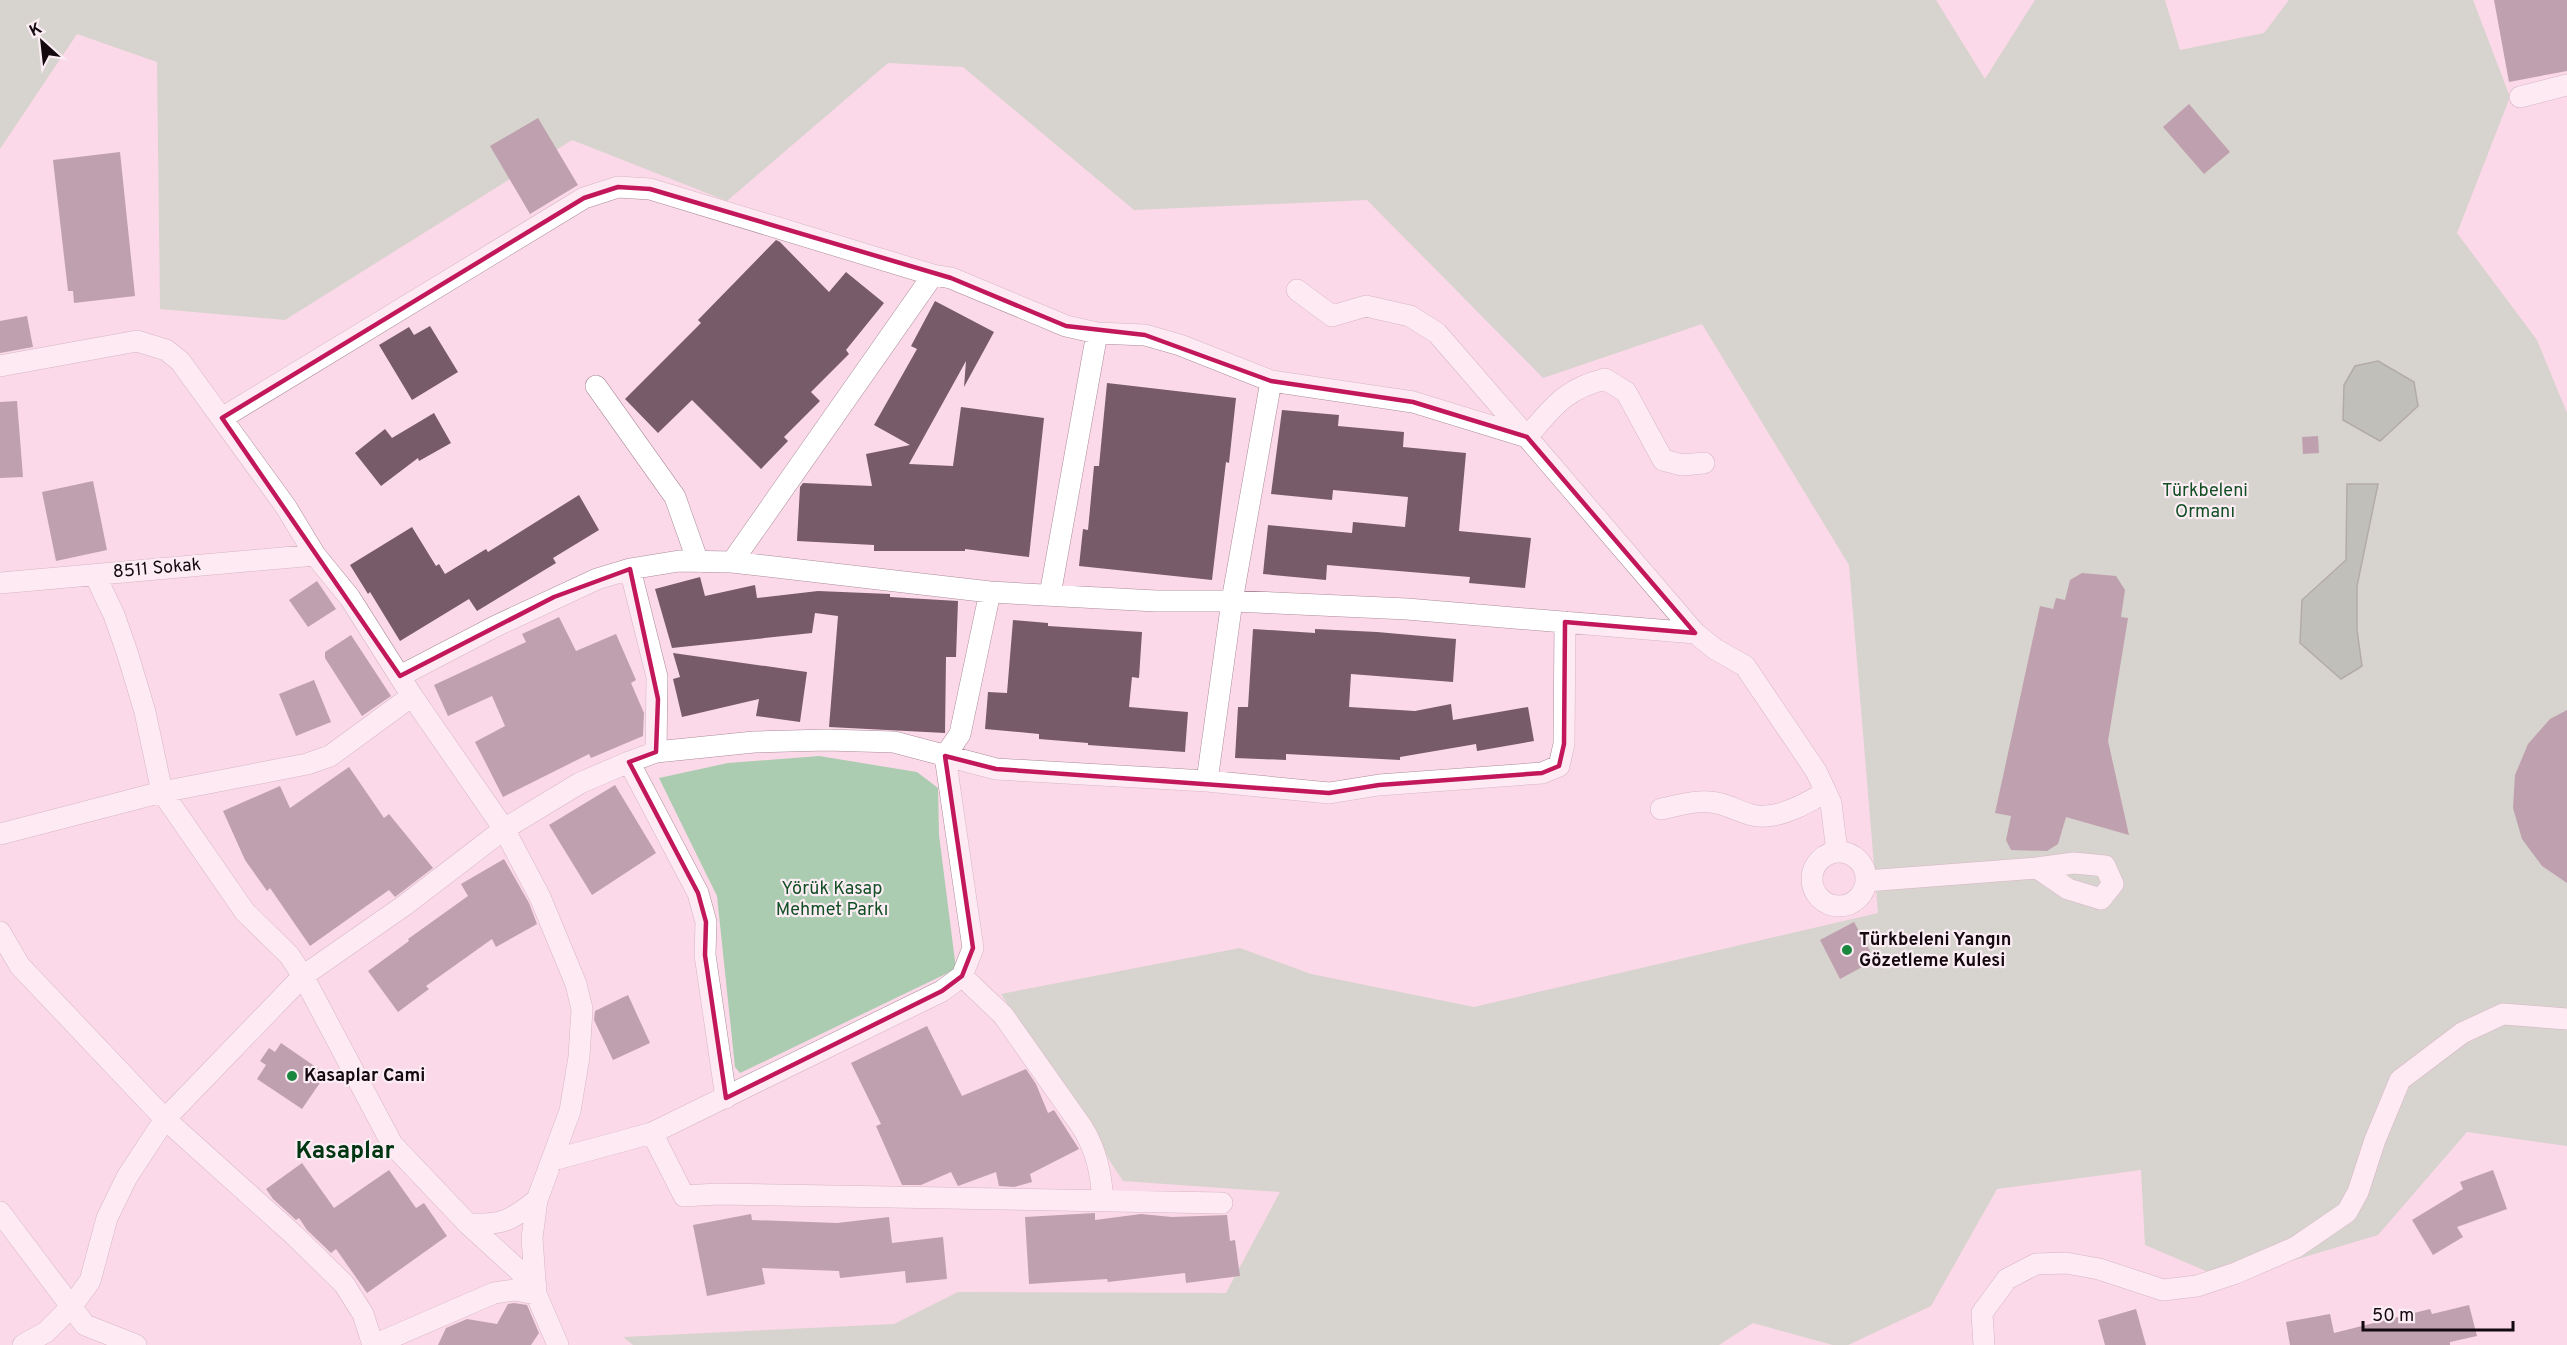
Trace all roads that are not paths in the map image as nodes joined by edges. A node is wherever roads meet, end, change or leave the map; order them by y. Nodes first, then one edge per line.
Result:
1 (2567, 85) edge
2 (2520, 97) dead end
3 (933, 275) junction
4 (1297, 290) dead end
5 (1098, 333) junction
6 (0, 366) edge
7 (1271, 381) junction
8 (596, 386) dead end
9 (222, 418) junction
10 (1527, 437) junction
11 (1704, 463) dead end
12 (315, 555) junction
13 (698, 562) junction
14 (732, 562) junction
15 (630, 569) junction
16 (95, 575) junction
17 (0, 583) edge
18 (990, 592) junction
19 (1050, 595) junction
20 (1232, 601) junction
21 (1565, 622) junction
22 (1695, 633) junction
23 (399, 676) junction
24 (412, 696) junction
25 (657, 752) junction
26 (945, 756) junction
27 (629, 762) junction
28 (1207, 781) junction
29 (162, 792) junction
30 (1826, 792) junction
31 (1661, 809) dead end
32 (504, 829) junction
33 (0, 834) edge
34 (1836, 852) junction
35 (2037, 868) dead end
36 (1866, 881) junction
37 (0, 932) edge
38 (303, 976) junction
39 (962, 976) junction
40 (2567, 1019) edge
41 (726, 1098) junction
42 (165, 1119) junction
43 (652, 1133) junction
44 (553, 1160) junction
45 (537, 1200) junction
46 (1103, 1201) junction
47 (1222, 1203) dead end
48 (0, 1212) edge
49 (468, 1224) junction
50 (536, 1290) junction
51 (71, 1307) junction
52 (23, 1345) edge
53 (136, 1345) edge
54 (374, 1345) edge
55 (558, 1345) edge
56 (1984, 1345) edge

1 - 2 street
3 - 5 street
3 - 9 street
3 - 14 street
4 - 10 street
5 - 7 street
5 - 19 street
6 - 9 street
7 - 10 street
7 - 20 street
8 - 13 street
9 - 12 street
10 - 11 street
10 - 22 street
12 - 16 street, 8511 Sokak
12 - 23 street
13 - 14 street
13 - 15 street
14 - 18 street
15 - 23 street
15 - 25 street
16 - 17 street, 8511 Sokak
16 - 29 street
18 - 19 street
18 - 26 street
19 - 20 street
20 - 21 street
20 - 28 street
21 - 22 street
21 - 28 street
22 - 30 street
23 - 24 street
24 - 29 street
24 - 32 street
25 - 26 street
25 - 27 street
26 - 28 street
26 - 39 street
27 - 32 street
27 - 41 street
29 - 33 street
29 - 38 street
30 - 31 street
30 - 34 street
32 - 38 street
32 - 44 street
34 - 36 street
34 - 36 street
35 - 36 street
37 - 42 street
38 - 42 street
38 - 49 street
39 - 41 street
39 - 46 street
40 - 56 street
41 - 43 street
42 - 51 street
42 - 54 street
43 - 44 street
43 - 46 street
44 - 45 street
45 - 49 street
45 - 50 street
46 - 47 street
48 - 51 street
49 - 50 street
50 - 54 street
50 - 55 street
51 - 52 street
51 - 53 street

